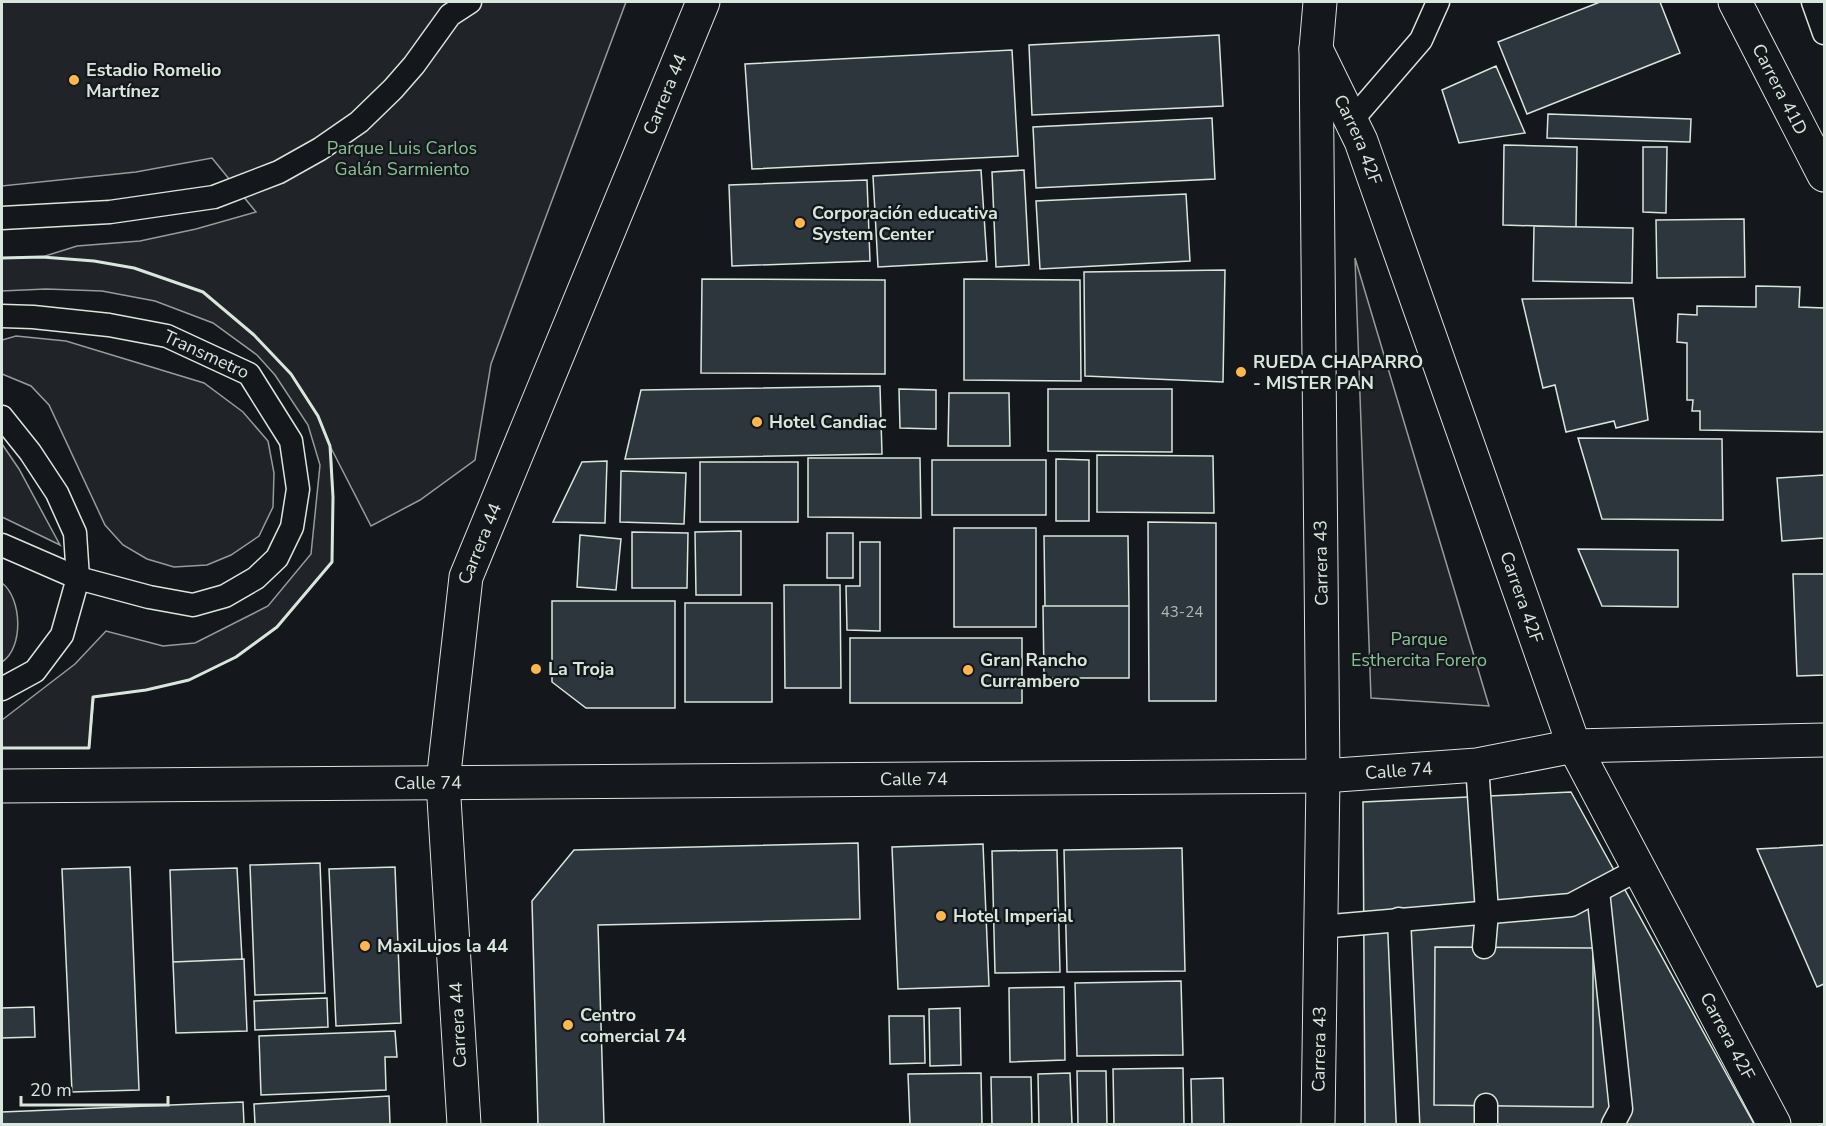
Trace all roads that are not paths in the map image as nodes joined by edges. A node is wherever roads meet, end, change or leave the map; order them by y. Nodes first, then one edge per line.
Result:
1 (470, 2) edge
2 (701, 2) edge
3 (1320, 2) edge
4 (1438, 2) edge
5 (1736, 2) edge
6 (1813, 2) edge
7 (1824, 33) edge
8 (1316, 49) junction
9 (1352, 120) junction
10 (1824, 173) edge
11 (2, 218) edge
12 (2, 316) edge
13 (2, 417) edge
14 (2, 545) edge
15 (78, 578) junction
16 (2, 689) edge
17 (1824, 740) edge
18 (1574, 746) junction
19 (1477, 765) junction
20 (1323, 776) junction
21 (443, 782) junction
22 (2, 786) edge
23 (1639, 869) junction
24 (1598, 891) junction
25 (1486, 912) junction
26 (1399, 920) junction
27 (1320, 927) junction
28 (1484, 947) dead end
29 (464, 1125) edge
30 (1318, 1125) edge
31 (1408, 1125) edge
32 (1613, 1125) edge
33 (1774, 1125) edge

1 - 11 lane
2 - 21 street, Carrera 44
3 - 8 street, Carrera 43
4 - 9 lane
5 - 10 street, Carrera 41D
6 - 7 lane
8 - 9 street, Carrera 42F
8 - 20 street, Carrera 43
9 - 18 street, Carrera 42F
12 - 15 lane, Transmetro
13 - 15 lane
14 - 15 lane, Transmetro
15 - 16 lane
17 - 18 street, Calle 74
18 - 19 street, Calle 74
18 - 23 street, Carrera 42F
19 - 20 street, Calle 74
19 - 25 lane
20 - 21 street, Calle 74
20 - 27 street, Carrera 43
21 - 22 street, Calle 74
21 - 29 street, Carrera 44
23 - 24 lane
23 - 33 street, Carrera 42F
24 - 25 lane
24 - 32 lane
25 - 26 lane
25 - 28 lane
26 - 27 lane
26 - 31 lane
27 - 30 street, Carrera 43

